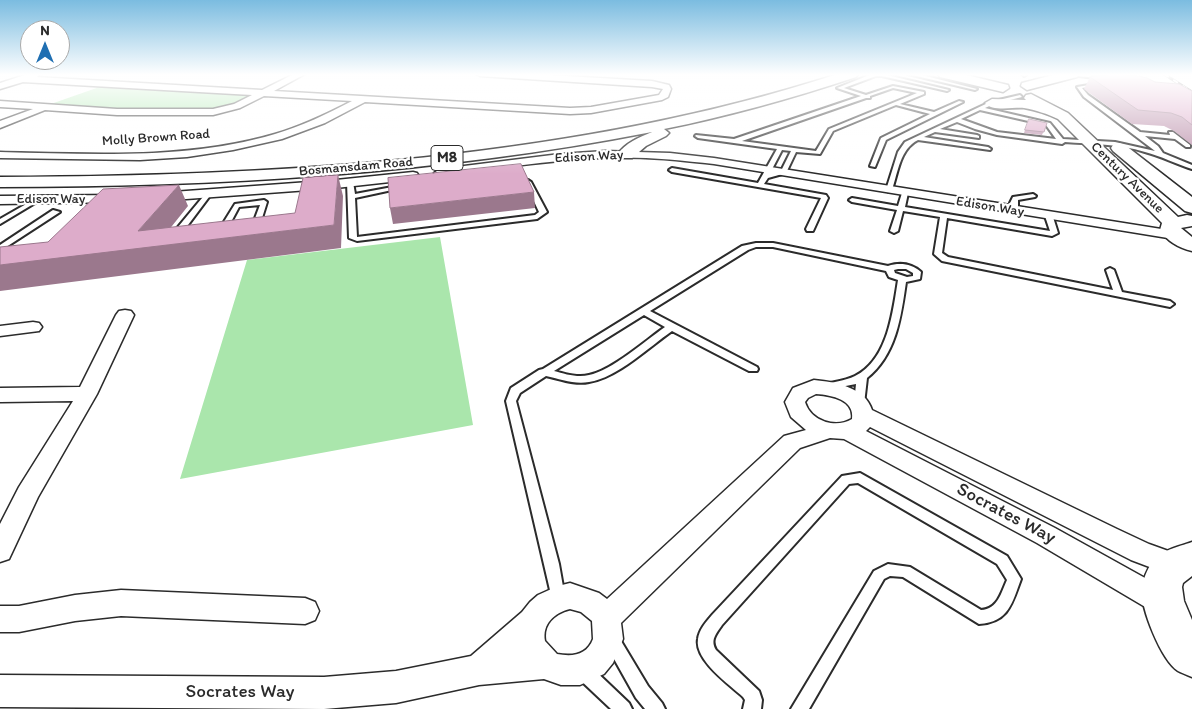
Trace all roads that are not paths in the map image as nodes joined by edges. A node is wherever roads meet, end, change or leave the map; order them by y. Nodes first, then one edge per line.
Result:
1 (35, 107) edge
2 (233, 107) edge
3 (350, 107) edge
4 (508, 107) edge
5 (601, 107) edge
6 (706, 107) edge
7 (746, 107) edge
8 (834, 107) edge
9 (890, 107) edge
10 (910, 107) edge
11 (950, 107) edge
12 (983, 107) edge
13 (1029, 107) edge
14 (1037, 107) edge
15 (1044, 107) edge
16 (1072, 107) edge
17 (1101, 107) edge
18 (46, 108) junction
19 (1081, 113) dead end
20 (720, 114) junction
21 (936, 114) junction
22 (1063, 116) junction
23 (958, 120) junction
24 (0, 125) edge
25 (933, 130) junction
26 (1169, 131) edge
27 (1139, 134) junction
28 (654, 136) junction
29 (698, 136) dead end
30 (1095, 136) junction
31 (977, 137) dead end
32 (1176, 137) junction
33 (917, 138) junction
34 (735, 140) junction
35 (1062, 142) junction
36 (1115, 144) junction
37 (1188, 146) dead end
38 (780, 148) junction
39 (988, 149) dead end
40 (794, 150) junction
41 (626, 154) junction
42 (1160, 154) junction
43 (0, 155) edge
44 (654, 155) junction
45 (873, 166) dead end
46 (1192, 167) edge
47 (522, 168) junction
48 (672, 170) dead end
49 (784, 172) junction
50 (0, 173) edge
51 (767, 173) junction
52 (0, 182) edge
53 (350, 182) junction
54 (761, 184) junction
55 (407, 187) edge
56 (889, 190) junction
57 (905, 192) junction
58 (209, 193) junction
59 (1033, 196) dead end
60 (352, 197) junction
61 (116, 199) junction
62 (0, 200) edge
63 (37, 200) junction
64 (852, 200) dead end
65 (1192, 207) edge
66 (900, 208) junction
67 (102, 210) edge
68 (1014, 211) junction
69 (56, 212) dead end
70 (944, 216) junction
71 (1049, 216) junction
72 (0, 222) edge
73 (810, 229) dead end
74 (894, 230) dead end
75 (1183, 231) edge
76 (261, 235) edge
77 (226, 239) edge
78 (170, 243) edge
79 (0, 249) edge
80 (889, 269) junction
81 (1110, 270) dead end
82 (902, 279) junction
83 (1118, 293) junction
84 (1170, 304) dead end
85 (643, 311) junction
86 (125, 315) dead end
87 (33, 327) dead end
88 (671, 327) junction
89 (0, 331) edge
90 (753, 369) dead end
91 (542, 372) junction
92 (862, 377) junction
93 (825, 387) junction
94 (87, 394) junction
95 (0, 395) edge
96 (795, 408) junction
97 (850, 420) junction
98 (792, 442) junction
99 (0, 551) edge
100 (1184, 562) edge
101 (558, 598) junction
102 (1162, 602) junction
103 (305, 611) dead end
104 (0, 619) edge
105 (532, 622) junction
106 (608, 627) junction
107 (1191, 657) edge
108 (544, 664) junction
109 (582, 669) junction
110 (479, 670) junction
111 (0, 691) edge
112 (201, 701) edge
113 (623, 709) edge
114 (656, 709) edge
115 (752, 709) edge
116 (800, 709) edge

1 - 18 street
2 - 18 street
3 - 43 street, Molly Brown Road
4 - 5 street
6 - 50 main road, Bosmansdam Road / M8
7 - 20 main road, Bosmansdam Road / M8
8 - 34 lane
9 - 40 lane
10 - 21 lane
11 - 21 lane
12 - 23 lane
13 - 35 lane
14 - 22 main road
15 - 22 main road, Century Avenue
16 - 19 main road
17 - 27 lane
18 - 24 street
20 - 28 main road
20 - 52 main road, Bosmansdam Road / M8
21 - 45 lane
22 - 30 main road, Century Avenue
23 - 25 lane
23 - 35 lane
25 - 31 lane
25 - 33 lane
26 - 32 lane
27 - 32 lane
27 - 42 lane
28 - 41 main road
28 - 44 main road
29 - 34 lane
30 - 35 lane
30 - 36 main road, Century Avenue
30 - 75 main road, Century Avenue
32 - 37 lane
33 - 39 lane
33 - 56 lane
34 - 38 lane
36 - 42 lane
36 - 65 main road, Century Avenue
38 - 40 lane
38 - 51 lane
40 - 49 lane
41 - 44 street, Edison Way
41 - 47 street, Edison Way
42 - 46 lane
44 - 51 street, Edison Way
47 - 53 street, Edison Way
47 - 60 lane
48 - 54 lane
49 - 51 street, Edison Way
49 - 56 street, Edison Way
51 - 54 lane
53 - 58 street, Edison Way
53 - 60 lane
54 - 73 lane
55 - 60 lane
56 - 57 street, Edison Way
57 - 66 lane
57 - 68 street, Edison Way
58 - 61 street, Edison Way
58 - 78 lane
59 - 68 lane
61 - 63 street, Edison Way
61 - 67 lane
62 - 63 street, Edison Way
63 - 72 lane
64 - 66 lane
66 - 70 lane
66 - 74 lane
68 - 71 street, Edison Way
69 - 79 lane
70 - 71 lane
70 - 83 lane
71 - 75 street, Edison Way
76 - 77 lane
80 - 82 lane
80 - 82 lane
80 - 85 lane
81 - 83 lane
82 - 92 lane
83 - 84 lane
85 - 88 lane
85 - 91 lane
86 - 94 street
87 - 89 street
88 - 90 lane
88 - 91 lane
91 - 101 lane
92 - 93 lane
92 - 97 lane
93 - 96 street
93 - 97 street
94 - 95 street
94 - 99 street
96 - 97 street
96 - 98 street
97 - 98 street
97 - 100 street, Socrates Way
97 - 102 street, Socrates Way
98 - 106 street
100 - 102 main road
101 - 105 street
101 - 106 street
102 - 107 main road
103 - 104 street
105 - 108 street
105 - 110 street, Socrates Way
106 - 109 street
106 - 114 lane
108 - 109 street
108 - 110 street, Socrates Way
109 - 113 lane
110 - 112 street, Socrates Way
111 - 112 street, Socrates Way
115 - 116 lane

